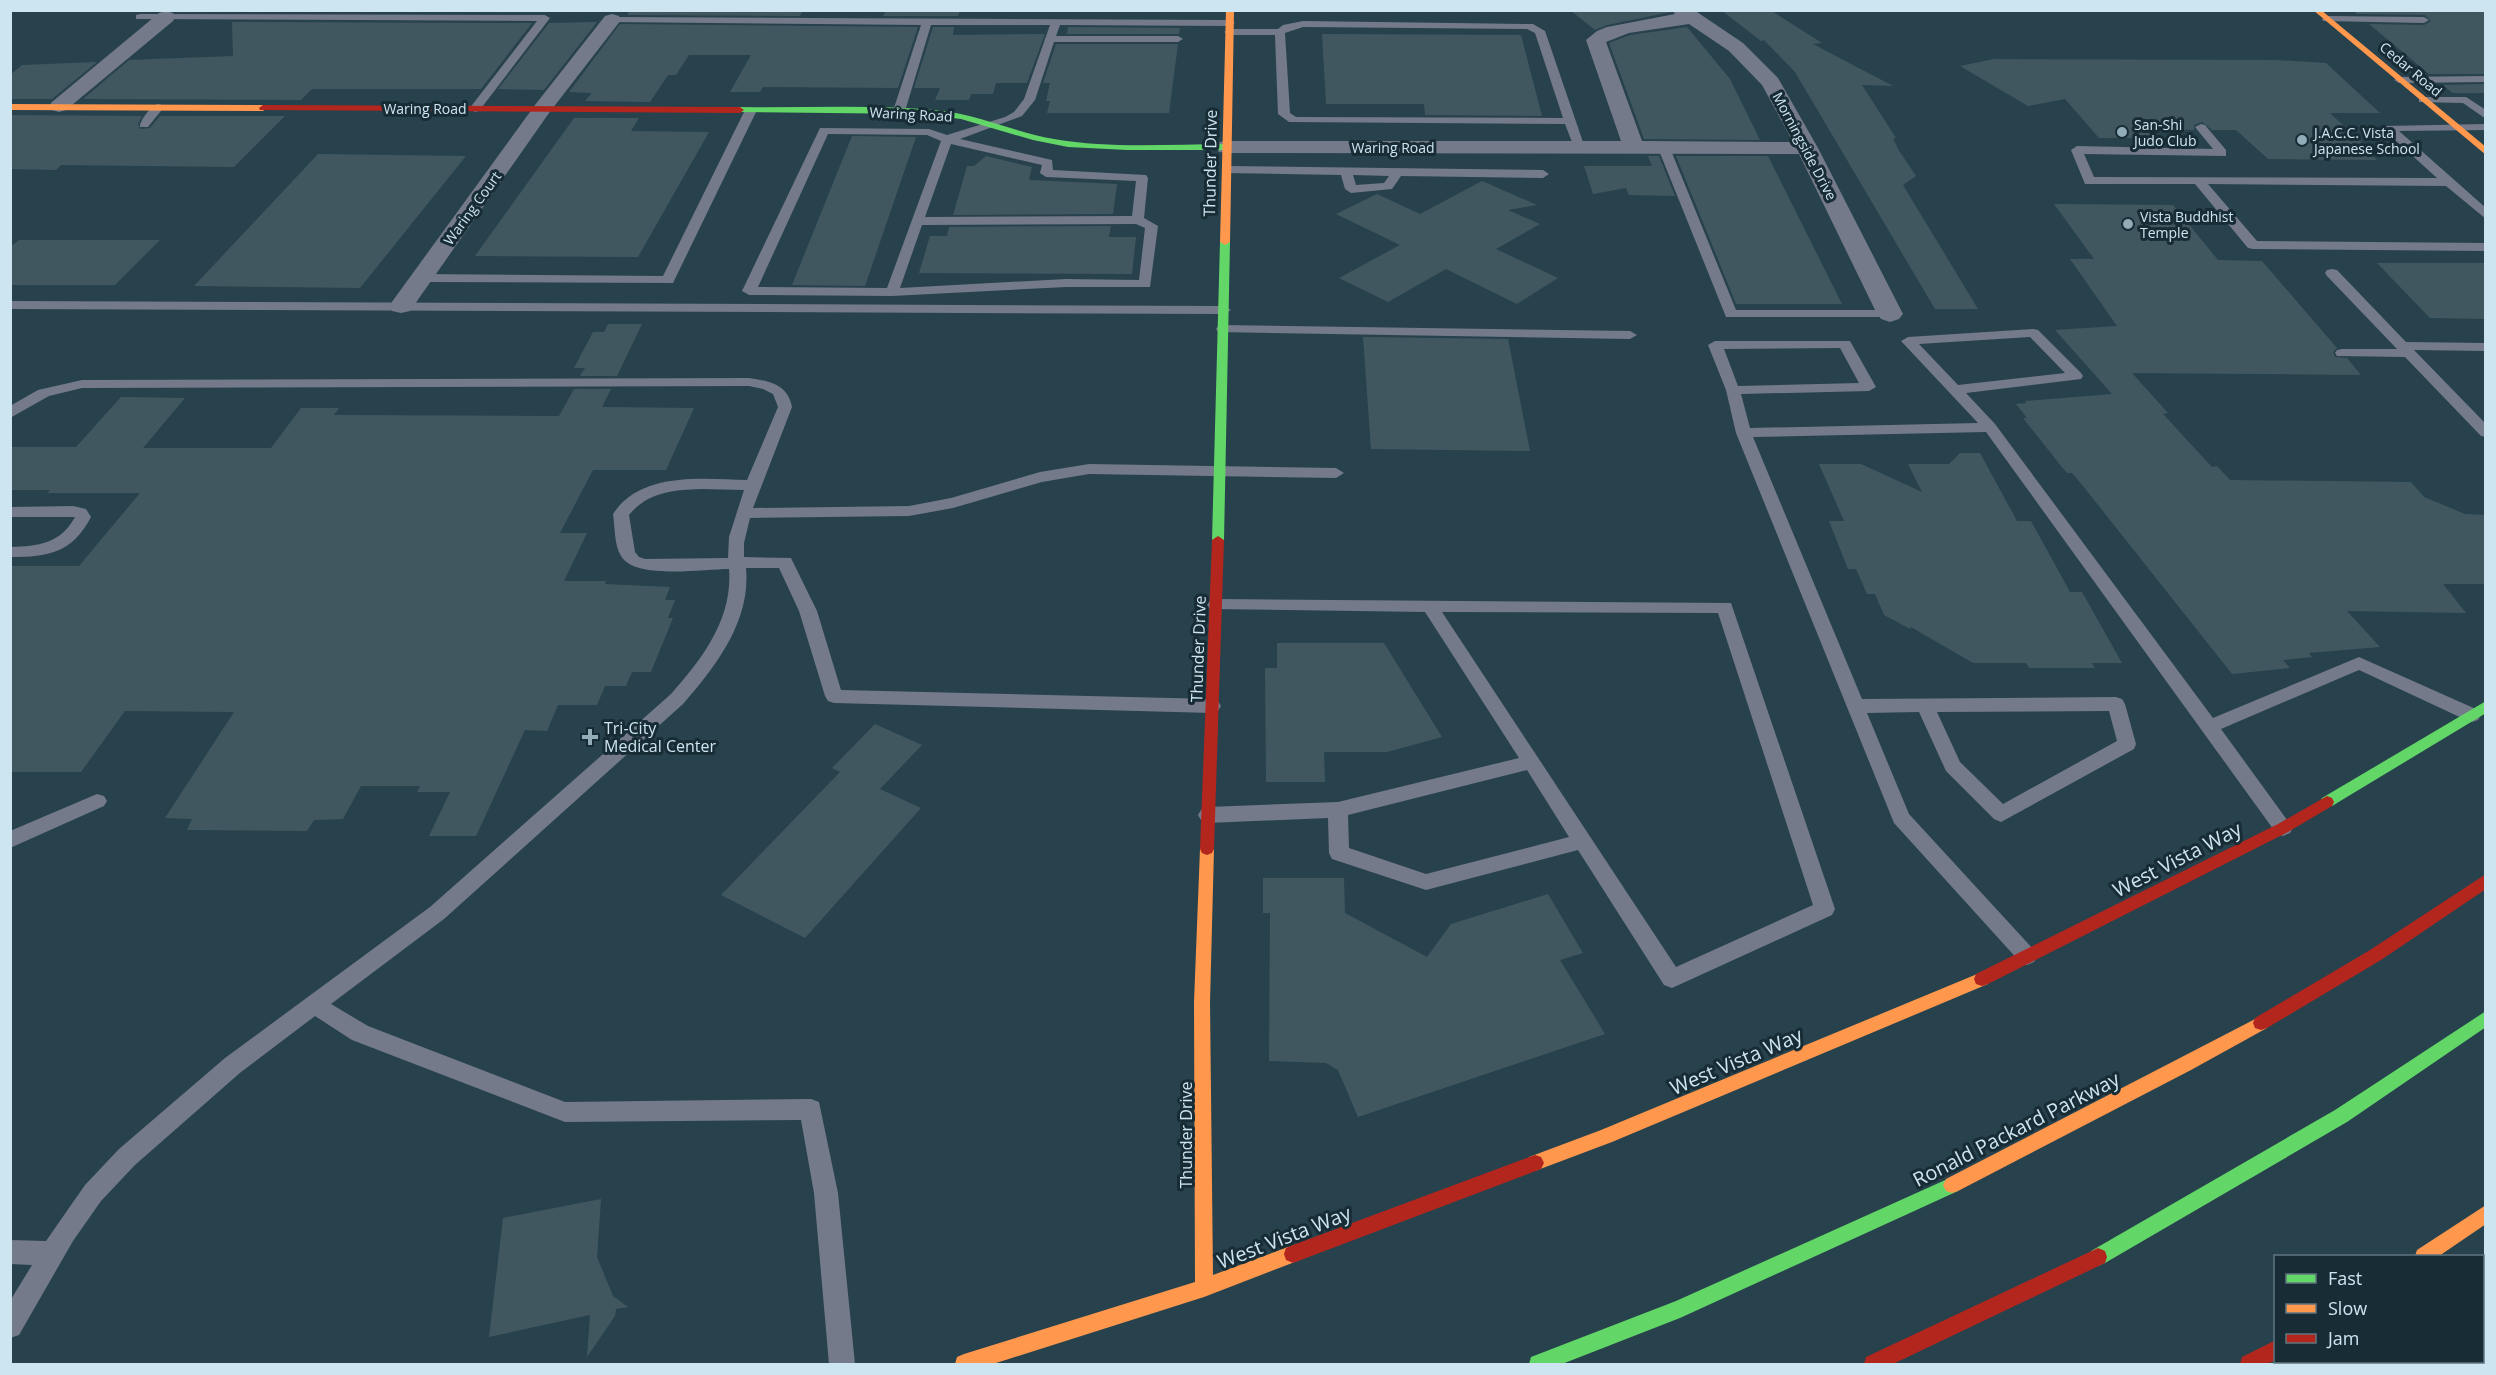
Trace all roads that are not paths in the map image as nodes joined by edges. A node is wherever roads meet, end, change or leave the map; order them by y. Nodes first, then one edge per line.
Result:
1 (1686, 14) edge
2 (2322, 15) edge
3 (140, 17) dead end
4 (166, 17) junction
5 (612, 20) joint
6 (2424, 20) dead end
7 (927, 21) junction
8 (1056, 22) junction
9 (1230, 22) edge
10 (1280, 32) junction
11 (1051, 39) junction
12 (1178, 39) dead end
13 (2486, 79) edge
14 (2399, 80) junction
15 (2423, 100) junction
16 (59, 106) junction
17 (10, 107) edge
18 (158, 107) junction
19 (475, 109) junction
20 (542, 109) junction
21 (751, 110) junction
22 (899, 111) junction
23 (2486, 116) edge
24 (1569, 122) junction
25 (995, 124) junction
26 (144, 126) dead end
27 (2201, 127) dead end
28 (2486, 127) edge
29 (2456, 128) junction
30 (947, 140) junction
31 (1227, 147) junction
32 (1579, 148) junction
33 (1634, 148) junction
34 (1664, 148) junction
35 (1807, 148) junction
36 (2486, 152) edge
37 (1227, 170) junction
38 (1543, 174) dead end
39 (2198, 180) junction
40 (2449, 182) junction
41 (2486, 215) edge
42 (1138, 220) junction
43 (917, 221) junction
44 (2486, 247) edge
45 (2332, 273) dead end
46 (421, 278) junction
47 (892, 292) junction
48 (10, 305) edge
49 (401, 306) junction
50 (1224, 310) junction
51 (1890, 314) joint
52 (1223, 329) junction
53 (1630, 335) dead end
54 (2486, 347) edge
55 (2405, 350) junction
56 (2342, 353) dead end
57 (1733, 390) junction
58 (1954, 390) junction
59 (10, 414) edge
60 (1990, 427) junction
61 (1744, 433) junction
62 (2486, 433) edge
63 (1220, 470) junction
64 (1336, 473) dead end
65 (754, 485) junction
66 (10, 512) edge
67 (745, 513) junction
68 (10, 552) edge
69 (738, 564) junction
70 (1216, 605) junction
71 (1430, 606) junction
72 (1925, 705) junction
73 (1212, 706) junction
74 (1856, 706) junction
75 (2479, 711) edge
76 (2209, 728) junction
77 (1532, 762) junction
78 (97, 801) dead end
79 (1338, 810) junction
80 (1208, 815) junction
81 (2283, 828) junction
82 (10, 840) edge
83 (1582, 841) junction
84 (2486, 880) edge
85 (2027, 956) junction
86 (313, 1004) junction
87 (2486, 1018) edge
88 (2486, 1213) edge
89 (10, 1252) edge
90 (52, 1253) junction
91 (2433, 1254) edge
92 (1204, 1288) junction
93 (10, 1326) edge
94 (2274, 1350) edge
95 (842, 1365) edge
96 (964, 1365) edge
97 (1538, 1365) edge
98 (1873, 1365) edge
99 (2249, 1365) edge

1 - 33 street
1 - 35 street, Morningside Drive
2 - 6 lane
2 - 14 main road, Cedar Road
3 - 4 lane
4 - 16 street
4 - 19 lane
5 - 7 lane
5 - 20 street, Waring Court
7 - 8 lane
7 - 22 lane
8 - 9 lane
8 - 11 lane
9 - 10 lane
9 - 31 main road, Thunder Drive
10 - 24 lane
10 - 24 lane
11 - 12 lane
11 - 25 lane
13 - 14 lane
14 - 15 main road, Cedar Road
15 - 23 lane
15 - 29 main road, Cedar Road
16 - 17 main road, Waring Road
16 - 18 main road, Waring Road
18 - 19 main road, Waring Road
18 - 26 lane
19 - 20 main road, Waring Road
20 - 21 main road, Waring Road
20 - 46 street, Waring Court
21 - 22 main road, Waring Road
21 - 46 lane
22 - 25 main road, Waring Road
24 - 32 lane
25 - 30 lane
25 - 31 main road, Waring Road
27 - 39 lane
28 - 29 lane
29 - 36 main road, Cedar Road
29 - 40 lane
30 - 42 lane
30 - 43 lane
30 - 47 lane
31 - 32 street, Waring Road
31 - 37 main road, Thunder Drive
32 - 33 street, Waring Road
33 - 34 street, Waring Road
34 - 35 street, Waring Road
34 - 51 lane
35 - 51 street, Morningside Drive
37 - 38 lane
37 - 50 main road, Thunder Drive
39 - 40 lane
39 - 44 lane
40 - 41 lane
42 - 43 lane
42 - 47 lane
43 - 47 lane
45 - 55 lane
46 - 49 street, Waring Court
48 - 49 lane
49 - 50 lane
50 - 52 main road, Thunder Drive
52 - 53 lane
52 - 63 main road, Thunder Drive
54 - 55 lane
55 - 56 lane
55 - 62 lane
57 - 57 lane
57 - 61 lane
58 - 58 lane
58 - 60 lane
59 - 65 lane
60 - 61 lane
60 - 76 lane
61 - 74 lane
63 - 64 lane
63 - 67 lane
63 - 70 main road, Thunder Drive
65 - 67 lane
65 - 69 lane
66 - 68 lane
67 - 69 lane
69 - 73 lane
69 - 86 lane
70 - 71 lane
70 - 73 main road, Thunder Drive
71 - 77 lane
71 - 83 lane
72 - 72 lane
72 - 74 lane
73 - 80 main road, Thunder Drive
74 - 85 lane
75 - 76 lane
75 - 81 main road, West Vista Way
76 - 81 lane
77 - 79 lane
77 - 83 lane
78 - 82 lane
79 - 80 lane
79 - 83 lane
80 - 92 main road, Thunder Drive
81 - 85 main road, West Vista Way
84 - 97 main road, Ronald Packard Parkway
85 - 92 main road, West Vista Way
86 - 90 lane
86 - 95 lane
87 - 98 main road
88 - 91 main road
89 - 90 lane
90 - 93 lane
92 - 96 main road, West Vista Way
94 - 99 main road

